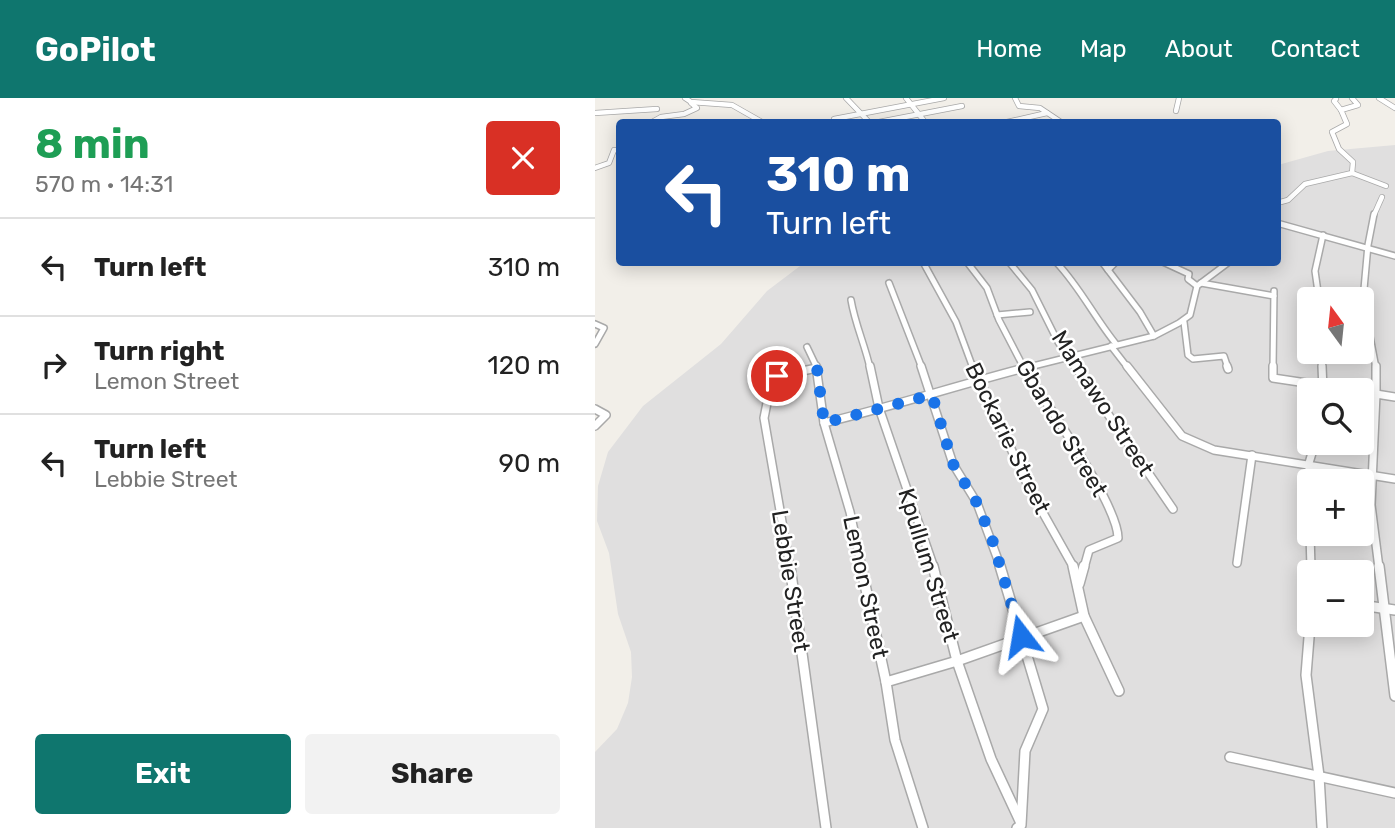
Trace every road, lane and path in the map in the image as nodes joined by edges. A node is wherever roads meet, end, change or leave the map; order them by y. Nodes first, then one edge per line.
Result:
1 (685, 98) edge
2 (846, 98) edge
3 (906, 98) edge
4 (944, 98) edge
5 (1015, 98) edge
6 (1180, 98) edge
7 (1352, 98) edge
8 (1379, 98) edge
9 (1336, 99) edge
10 (691, 102) junction
11 (913, 104) junction
12 (962, 106) dead end
13 (1395, 108) edge
14 (657, 109) dead end
15 (1341, 110) junction
16 (1176, 111) dead end
17 (595, 113) edge
18 (1048, 113) junction
19 (859, 114) junction
20 (920, 115) junction
21 (656, 119) edge
22 (757, 119) edge
23 (834, 119) dead end
24 (865, 119) edge
25 (897, 119) edge
26 (923, 119) edge
27 (1021, 119) edge
28 (1057, 119) edge
29 (616, 150) edge
30 (595, 168) edge
31 (1352, 173) junction
32 (1386, 186) dead end
33 (1382, 197) dead end
34 (1281, 202) edge
35 (1281, 224) edge
36 (1323, 235) junction
37 (1368, 246) junction
38 (1395, 256) edge
39 (925, 266) edge
40 (970, 266) edge
41 (1012, 266) edge
42 (1060, 266) edge
43 (1105, 266) edge
44 (1112, 266) edge
45 (1172, 266) edge
46 (1221, 266) edge
47 (1108, 270) junction
48 (888, 283) dead end
49 (1199, 284) junction
50 (1317, 287) edge
51 (851, 300) dead end
52 (1030, 312) dead end
53 (997, 315) junction
54 (1184, 322) junction
55 (595, 324) edge
56 (1154, 336) junction
57 (595, 344) edge
58 (1114, 345) junction
59 (807, 347) dead end
60 (1068, 356) junction
61 (817, 368) junction
62 (1024, 368) junction
63 (1229, 369) dead end
64 (978, 380) junction
65 (1297, 383) edge
66 (1376, 394) junction
67 (932, 395) junction
68 (1395, 397) edge
69 (879, 408) junction
70 (595, 409) edge
71 (824, 423) junction
72 (595, 426) edge
73 (1252, 455) junction
74 (1311, 455) edge
75 (1309, 463) junction
76 (1309, 469) edge
77 (1342, 469) edge
78 (1374, 475) joint
79 (1395, 479) edge
80 (1174, 509) dead end
81 (1374, 543) edge
82 (1237, 563) dead end
83 (1079, 585) junction
84 (1374, 607) edge
85 (1384, 608) junction
86 (1395, 610) edge
87 (1084, 616) junction
88 (1021, 636) junction
89 (1309, 637) edge
90 (957, 661) junction
91 (886, 682) junction
92 (1119, 691) dead end
93 (1395, 696) edge
94 (1230, 757) dead end
95 (1319, 776) junction
96 (1395, 793) edge
97 (1019, 826) edge
98 (826, 828) edge
99 (923, 828) edge
100 (1322, 828) edge

1 - 10 street
2 - 19 street
3 - 11 street
4 - 11 street
5 - 18 street
6 - 16 street
7 - 15 street
8 - 13 street
9 - 15 street
10 - 21 street
10 - 22 street
11 - 19 street
11 - 20 street
12 - 20 street
14 - 17 street
15 - 31 street
18 - 27 street
18 - 28 street
19 - 23 street
19 - 24 street
20 - 25 street
20 - 26 street
29 - 30 street
31 - 32 street
31 - 34 street
33 - 37 street
35 - 36 street
36 - 37 street
36 - 50 street
37 - 38 street
37 - 66 street
39 - 64 street, Bockarie Street
40 - 53 street, Gbando Street
41 - 60 street, Mamawo Street
42 - 58 street
43 - 47 street
44 - 47 street
45 - 49 street
46 - 49 street
47 - 56 street
48 - 67 street
49 - 54 street
49 - 65 street
51 - 69 street, Kpullum Street
52 - 53 street
53 - 62 street, Gbando Street
54 - 56 street
54 - 63 street
55 - 57 street
56 - 58 street
58 - 60 street
58 - 73 street
59 - 61 street, Lemon Street
60 - 62 street
60 - 80 street, Mamawo Street
61 - 71 street, Lemon Street
61 - 98 street, Lebbie Street
62 - 64 street
62 - 83 street, Gbando Street
64 - 67 street
64 - 83 street, Bockarie Street
66 - 68 street
66 - 78 street
67 - 69 street
67 - 88 street
69 - 71 street
69 - 90 street, Kpullum Street
70 - 72 street
71 - 91 street, Lemon Street
73 - 75 street
73 - 82 street
74 - 75 street
75 - 76 street
75 - 77 street
78 - 79 street
81 - 85 street
83 - 87 street, Bockarie Street
84 - 85 street
85 - 86 street
85 - 93 street
87 - 88 street
87 - 92 street, Bockarie Street
88 - 90 street
88 - 97 street
89 - 95 street
90 - 91 street
90 - 97 street, Kpullum Street
91 - 99 street, Lemon Street
94 - 95 street
95 - 96 street
95 - 100 street

